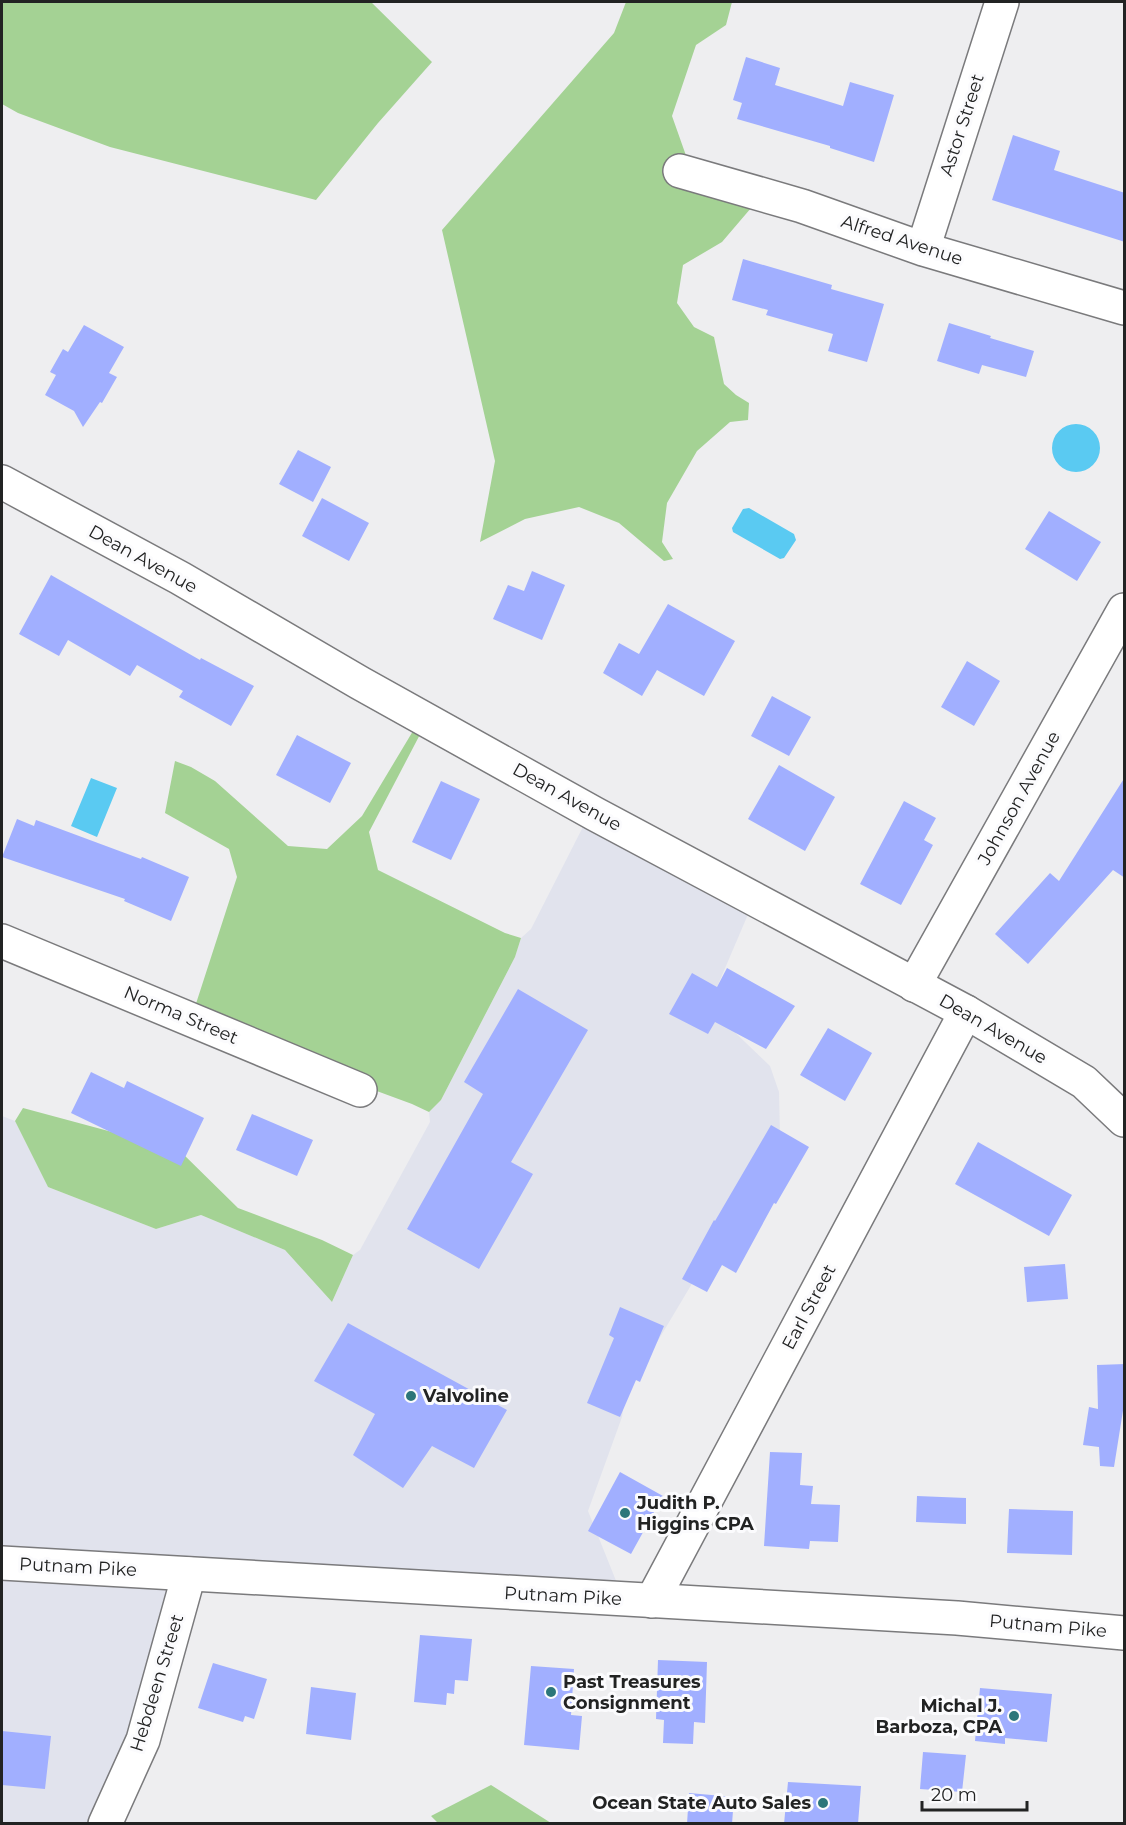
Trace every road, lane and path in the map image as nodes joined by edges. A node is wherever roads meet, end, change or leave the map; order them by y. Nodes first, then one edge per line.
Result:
1 (1002, 2) edge
2 (680, 171) dead end
3 (923, 249) junction
4 (1125, 308) edge
5 (2, 482) edge
6 (1125, 610) edge
7 (2, 941) edge
8 (914, 986) junction
9 (966, 1012) junction
10 (360, 1090) dead end
11 (1125, 1120) edge
12 (2, 1563) edge
13 (189, 1574) junction
14 (652, 1600) junction
15 (1125, 1633) edge
16 (105, 1824) edge

1 - 3 street, Astor Street
2 - 3 street, Alfred Avenue
3 - 4 street, Alfred Avenue
5 - 8 street, Dean Avenue
6 - 8 street, Johnson Avenue
7 - 10 street, Norma Street
8 - 9 street, Dean Avenue
9 - 11 street, Dean Avenue
9 - 14 street, Earl Street
12 - 13 street, Putnam Pike
13 - 14 street, Putnam Pike
13 - 16 street, Hebdeen Street
14 - 15 street, Putnam Pike

